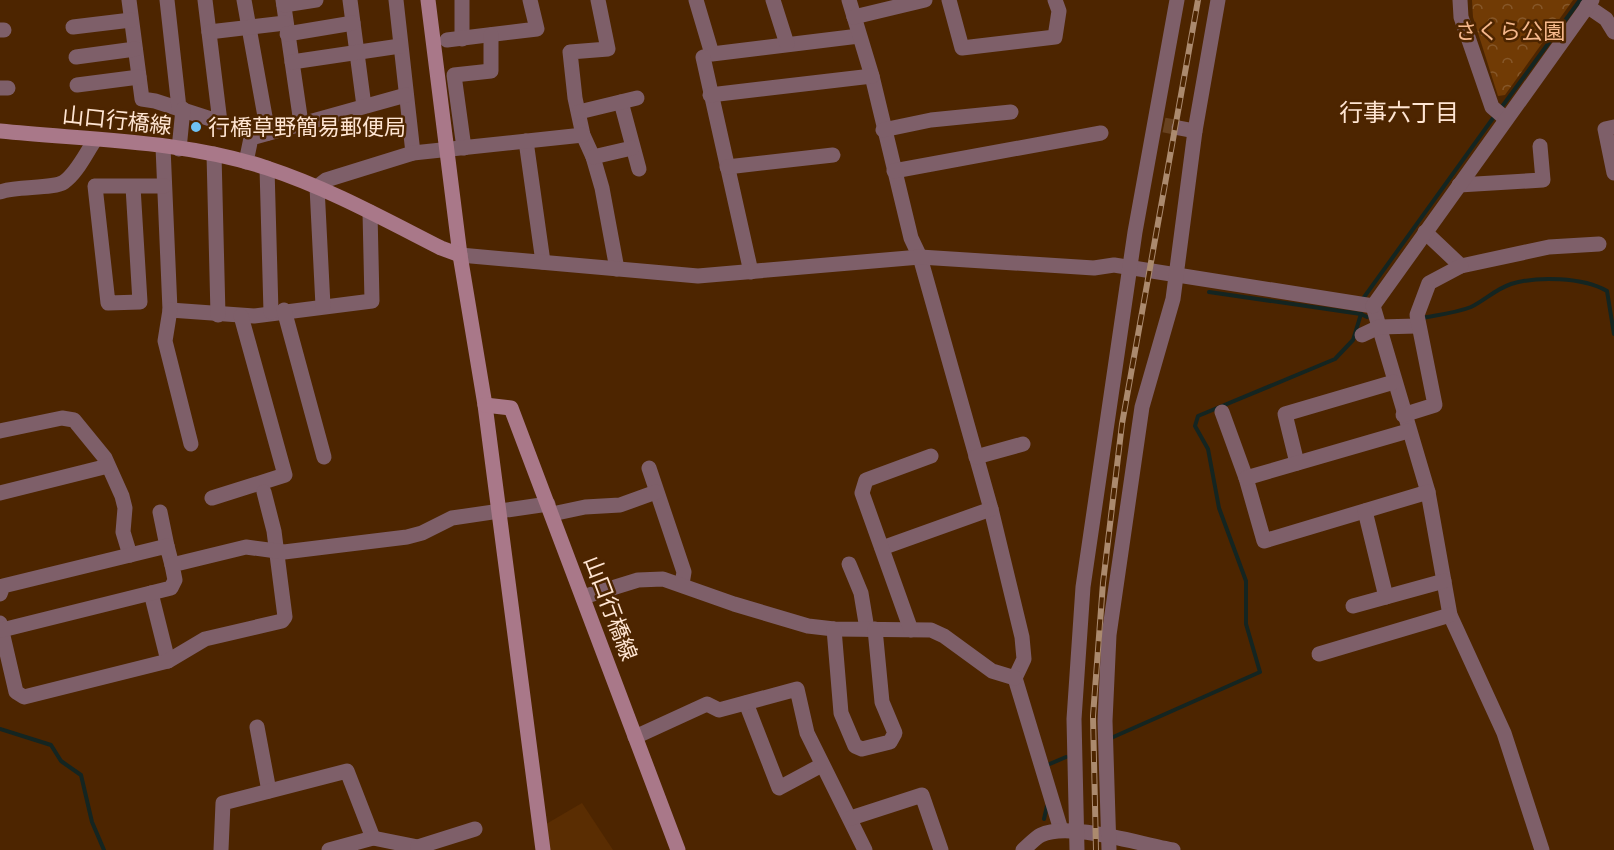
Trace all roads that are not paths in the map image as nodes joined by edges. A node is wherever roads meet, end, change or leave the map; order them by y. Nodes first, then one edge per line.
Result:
1 (129, 0) edge
2 (167, 0) edge
3 (205, 0) edge
4 (244, 0) edge
5 (316, 0) edge
6 (350, 0) edge
7 (396, 0) edge
8 (428, 0) edge
9 (462, 0) edge
10 (530, 0) edge
11 (598, 0) edge
12 (696, 0) edge
13 (773, 0) edge
14 (849, 0) edge
15 (924, 0) edge
16 (949, 0) edge
17 (1055, 0) edge
18 (1177, 0) edge
19 (1218, 0) edge
20 (1460, 0) edge
21 (283, 2) edge
22 (1590, 3) edge
23 (854, 17) junction
24 (131, 20) junction
25 (353, 23) junction
26 (73, 27) dead end
27 (248, 28) junction
28 (286, 28) junction
29 (209, 32) junction
30 (1614, 32) edge
31 (491, 35) junction
32 (859, 36) junction
33 (787, 44) junction
34 (400, 46) junction
35 (135, 48) junction
36 (357, 53) junction
37 (76, 57) dead end
38 (703, 57) dead end
39 (292, 62) junction
40 (872, 76) junction
41 (139, 77) junction
42 (77, 85) dead end
43 (406, 95) junction
44 (710, 95) junction
45 (637, 98) dead end
46 (621, 102) junction
47 (364, 106) junction
48 (181, 109) junction
49 (579, 112) junction
50 (1011, 112) dead end
51 (1506, 119) junction
52 (301, 123) junction
53 (1166, 125) junction
54 (1614, 127) edge
55 (884, 130) junction
56 (1195, 131) junction
57 (0, 132) edge
58 (268, 133) junction
59 (1101, 133) dead end
60 (583, 135) junction
61 (94, 140) junction
62 (526, 141) junction
63 (1540, 146) dead end
64 (163, 147) junction
65 (464, 148) junction
66 (632, 148) junction
67 (179, 149) junction
68 (447, 150) junction
69 (412, 153) junction
70 (214, 154) junction
71 (833, 155) dead end
72 (593, 157) junction
73 (246, 162) junction
74 (727, 167) junction
75 (267, 168) junction
76 (639, 169) dead end
77 (894, 171) junction
78 (1614, 173) edge
79 (1459, 185) junction
80 (164, 186) junction
81 (317, 187) junction
82 (133, 188) junction
83 (0, 192) edge
84 (370, 212) junction
85 (1425, 232) junction
86 (1599, 244) dead end
87 (460, 255) junction
88 (920, 257) junction
89 (543, 262) junction
90 (1131, 266) junction
91 (1461, 266) junction
92 (617, 269) junction
93 (751, 272) junction
94 (1175, 274) junction
95 (323, 306) junction
96 (1373, 306) junction
97 (170, 310) junction
98 (278, 311) junction
99 (218, 315) junction
100 (241, 316) junction
101 (1417, 326) junction
102 (1378, 327) junction
103 (1362, 335) dead end
104 (1394, 382) junction
105 (485, 405) junction
106 (1222, 412) dead end
107 (1403, 415) junction
108 (0, 431) edge
109 (1408, 431) junction
110 (191, 444) dead end
111 (1023, 444) dead end
112 (931, 456) dead end
113 (324, 457) dead end
114 (976, 457) junction
115 (1297, 463) junction
116 (108, 466) junction
117 (650, 468) dead end
118 (1246, 478) junction
119 (264, 492) dead end
120 (656, 492) junction
121 (1428, 492) junction
122 (0, 493) edge
123 (212, 498) dead end
124 (550, 509) junction
125 (990, 509) junction
126 (498, 511) junction
127 (1365, 511) junction
128 (160, 512) dead end
129 (167, 546) junction
130 (882, 548) junction
131 (275, 551) junction
132 (130, 555) junction
133 (849, 564) dead end
134 (172, 565) junction
135 (1444, 581) junction
136 (682, 584) junction
137 (151, 593) junction
138 (0, 594) edge
139 (583, 597) junction
140 (1386, 597) junction
141 (1353, 606) dead end
142 (1450, 615) junction
143 (1, 627) edge
144 (834, 629) junction
145 (871, 629) junction
146 (910, 630) junction
147 (1319, 654) dead end
148 (168, 661) junction
149 (1015, 678) junction
150 (746, 703) junction
151 (257, 727) dead end
152 (636, 736) junction
153 (822, 765) junction
154 (269, 791) junction
155 (851, 818) junction
156 (475, 828) dead end
157 (1068, 832) junction
158 (373, 838) junction
159 (1108, 843) edge
160 (418, 848) edge
161 (221, 850) edge
162 (329, 850) edge
163 (543, 850) edge
164 (678, 850) edge
165 (865, 850) edge
166 (941, 850) edge
167 (1023, 850) edge
168 (1077, 850) edge
169 (1173, 850) edge
170 (1542, 850) edge

1 - 24 street
2 - 48 street
3 - 29 street
4 - 27 street
5 - 21 street
6 - 25 street
7 - 34 street
8 - 68 main road
9 - 31 street
10 - 31 street
11 - 49 street
12 - 33 street
13 - 33 street
14 - 23 street
15 - 23 street
16 - 17 street
18 - 53 street
19 - 56 street
20 - 51 street
21 - 28 street
22 - 30 street
22 - 51 street
23 - 32 street
24 - 26 street
24 - 35 street
25 - 28 street
25 - 36 street
27 - 28 street
27 - 29 street
27 - 58 street
28 - 39 street
29 - 48 street
31 - 65 street
32 - 33 street
32 - 40 street
34 - 36 street
34 - 43 street
35 - 37 street
35 - 41 street
36 - 39 street
36 - 47 street
38 - 44 street
39 - 52 street
40 - 44 street
40 - 55 street
41 - 42 street
41 - 48 street
43 - 47 street
43 - 69 street
44 - 74 street
45 - 46 street
46 - 49 street
46 - 66 street
47 - 52 street
48 - 67 street
49 - 60 street
50 - 55 street
51 - 79 street
52 - 58 street
53 - 56 street
53 - 90 street
54 - 78 street
55 - 77 street
56 - 94 street
57 - 61 main road, 山口行橋線
58 - 73 street
59 - 77 street
60 - 62 street
60 - 72 street
61 - 64 main road, 山口行橋線
61 - 83 street
62 - 65 street
62 - 89 street
63 - 79 street
64 - 67 main road, 山口行橋線
64 - 80 street
65 - 68 street
66 - 72 street
66 - 76 street
67 - 70 main road, 山口行橋線
68 - 69 street
68 - 87 main road
69 - 81 street
70 - 73 main road, 山口行橋線
70 - 99 street
71 - 74 street
72 - 92 street
73 - 75 main road, 山口行橋線
74 - 93 street
75 - 81 main road, 山口行橋線
75 - 98 street
77 - 88 street
79 - 85 street
80 - 82 street
80 - 97 street
81 - 84 main road, 山口行橋線
81 - 95 street
82 - 82 street
84 - 87 main road, 山口行橋線
84 - 95 street
85 - 91 street
85 - 96 street
86 - 91 street
87 - 89 street
87 - 105 main road
88 - 90 street
88 - 93 street
88 - 114 street
89 - 92 street
90 - 94 street
90 - 157 street
91 - 101 street
92 - 93 street
94 - 96 street
94 - 159 street
95 - 98 street
96 - 102 street
97 - 99 street
97 - 110 street
98 - 100 street
98 - 113 street
99 - 100 street
100 - 123 street
101 - 102 street
101 - 107 street
102 - 103 street
102 - 104 street
104 - 107 street
104 - 115 street
105 - 124 main road, 山口行橋線
105 - 126 main road
106 - 118 street
107 - 109 street
108 - 116 street
109 - 115 street
109 - 121 street
111 - 114 street
112 - 130 street
114 - 125 street
115 - 118 street
116 - 122 street
116 - 132 street
117 - 120 street
118 - 127 street
119 - 131 street
120 - 124 street
120 - 136 street
121 - 127 street
121 - 135 street
124 - 126 street
124 - 139 main road, 山口行橋線
125 - 130 street
125 - 149 street
126 - 131 street
126 - 163 main road
127 - 140 street
128 - 129 street
129 - 132 street
129 - 134 street
130 - 146 street
131 - 134 street
131 - 148 street
132 - 138 street
133 - 145 street
134 - 137 street
135 - 140 street
135 - 142 street
136 - 139 street
136 - 144 street
137 - 143 street
137 - 148 street
139 - 152 main road, 山口行橋線
140 - 141 street
142 - 147 street
142 - 170 street
143 - 148 street
144 - 145 street
144 - 145 street
145 - 146 street
146 - 149 street
149 - 157 street
150 - 152 street
150 - 153 street
150 - 153 street
151 - 154 street
152 - 164 main road, 山口行橋線
153 - 155 street
154 - 158 street
154 - 161 street
155 - 165 street
155 - 166 street
156 - 160 street
157 - 159 street
157 - 167 street
157 - 168 street
158 - 160 street
158 - 162 street
159 - 169 street

